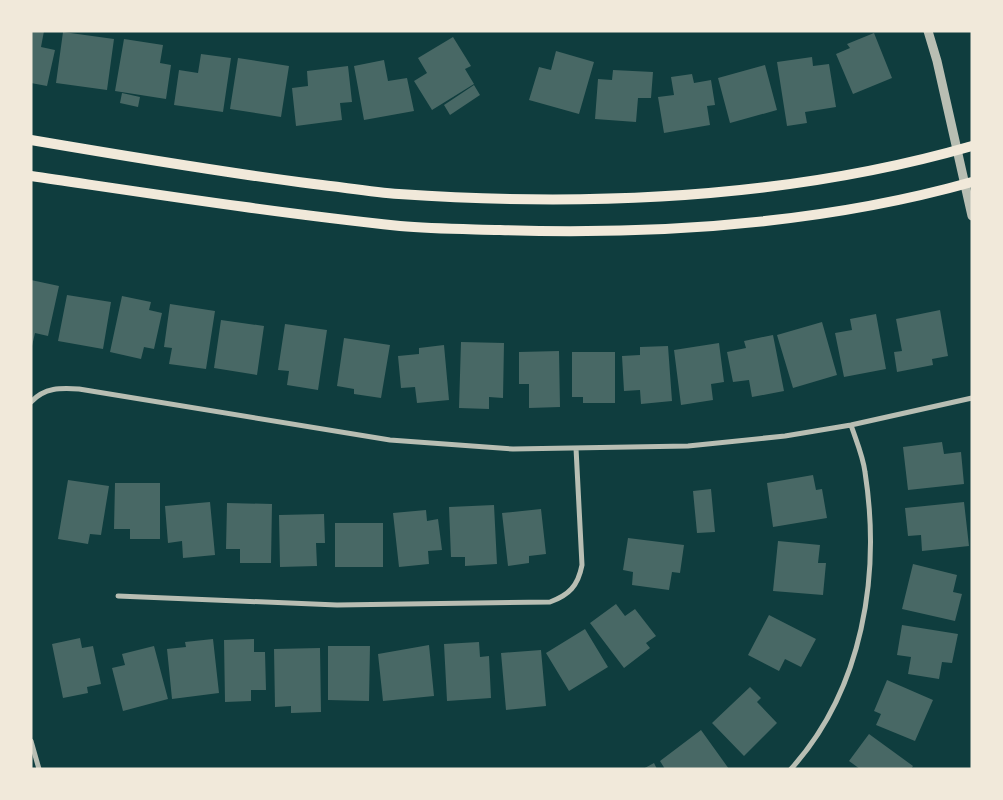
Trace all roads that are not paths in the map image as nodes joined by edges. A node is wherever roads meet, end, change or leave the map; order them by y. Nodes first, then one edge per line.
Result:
1 (928, 31) edge
2 (31, 140) edge
3 (972, 146) edge
4 (956, 150) junction
5 (31, 176) edge
6 (968, 183) edge
7 (972, 216) edge
8 (972, 398) edge
9 (31, 402) edge
10 (851, 424) junction
11 (576, 448) junction
12 (118, 596) dead end
13 (31, 741) edge
14 (39, 769) edge
15 (791, 769) edge

1 - 4 street
2 - 4 main road
3 - 4 main road
4 - 6 street
5 - 6 main road
6 - 7 street
8 - 10 street
9 - 11 street
10 - 11 street
10 - 15 street
11 - 12 street
13 - 14 street

